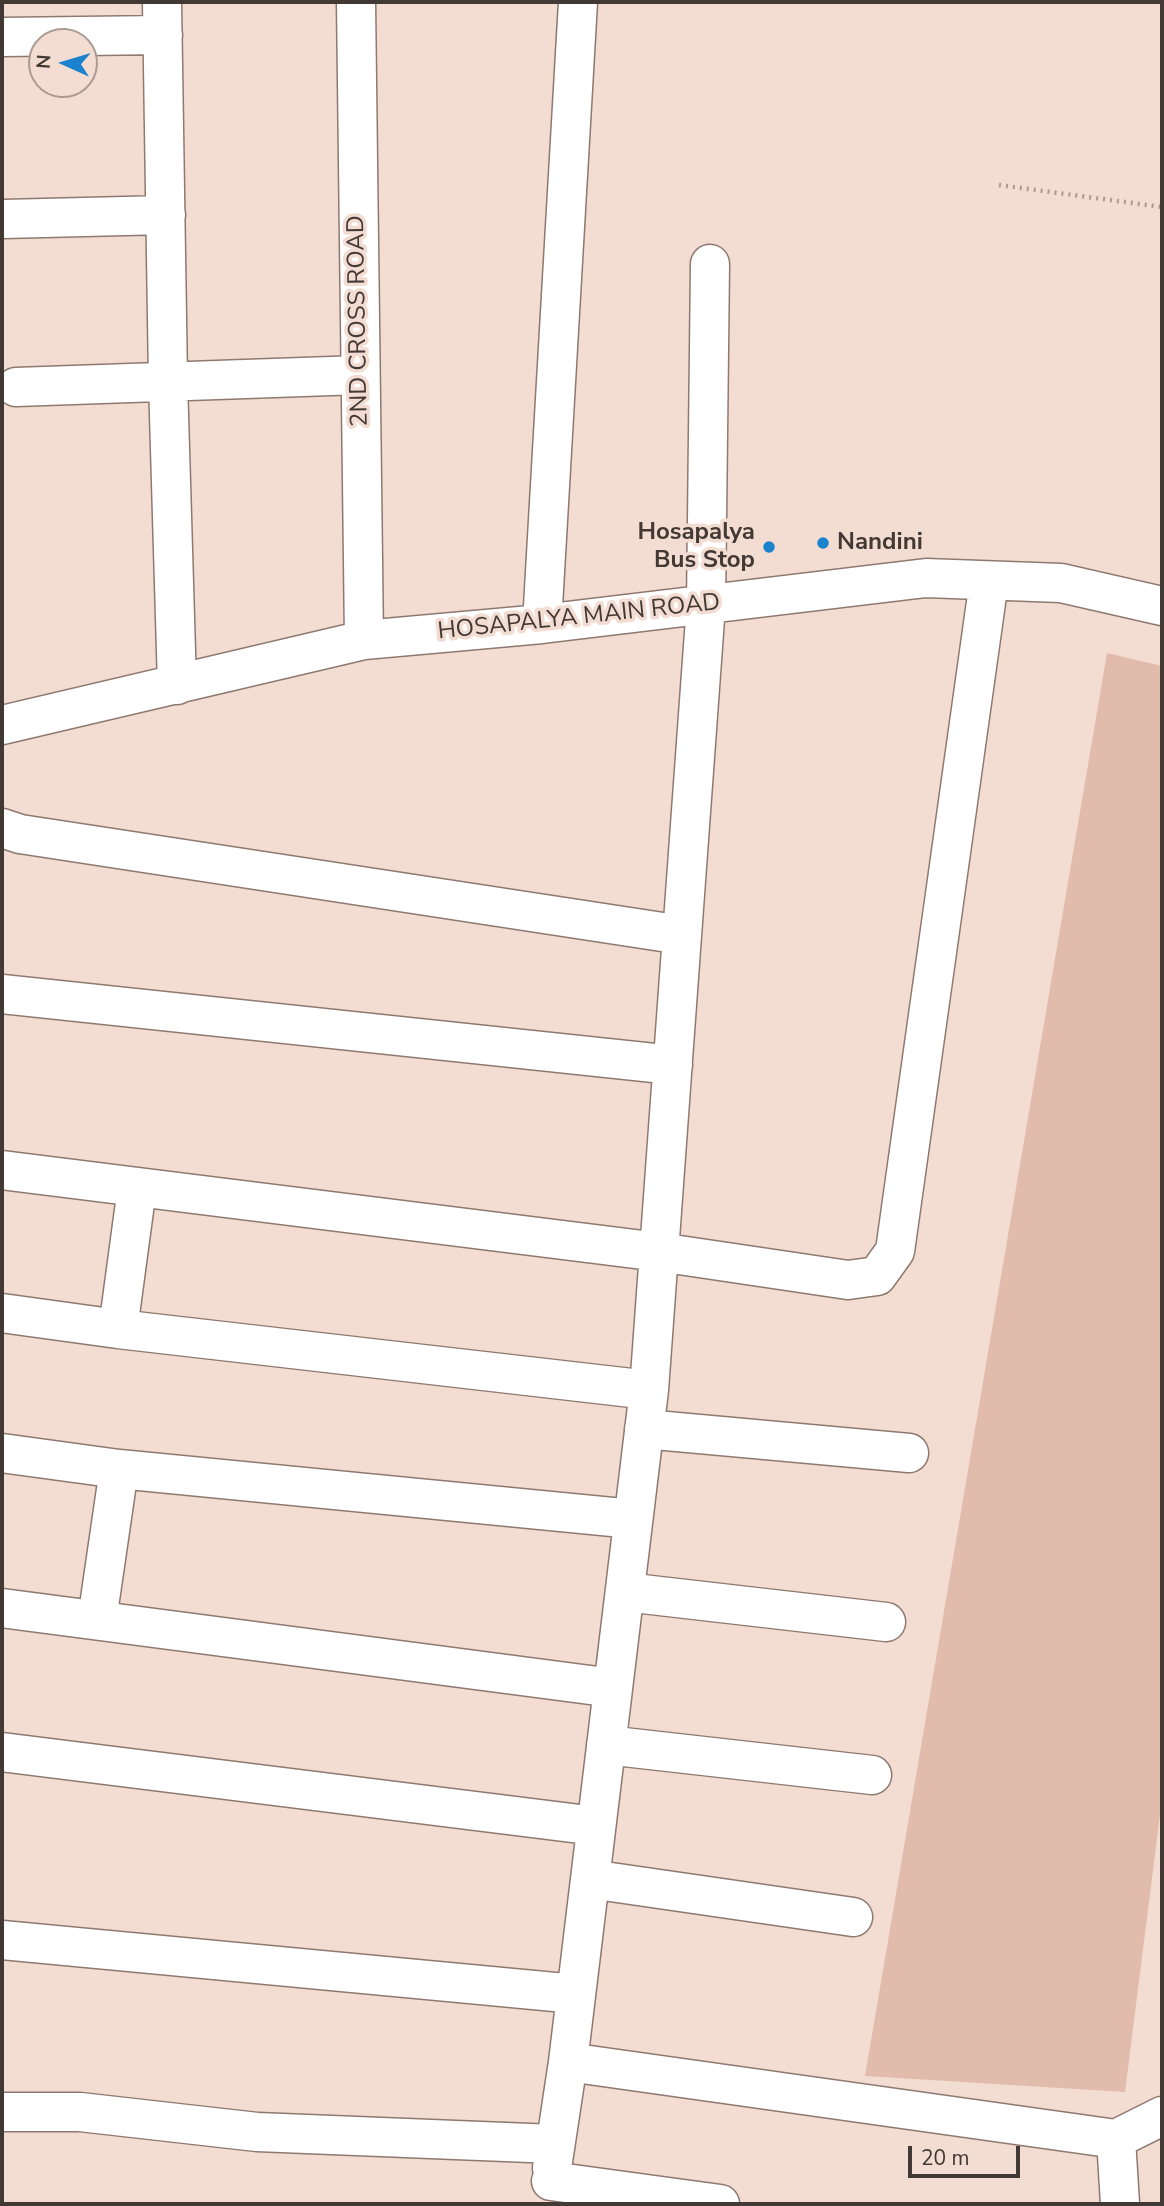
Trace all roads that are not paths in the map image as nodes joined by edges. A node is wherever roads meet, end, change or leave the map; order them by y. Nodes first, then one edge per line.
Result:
1 (356, 2) edge
2 (578, 2) edge
3 (162, 19) edge
4 (2, 37) edge
5 (166, 215) junction
6 (3, 219) edge
7 (710, 264) dead end
8 (359, 375) junction
9 (169, 381) junction
10 (16, 387) dead end
11 (989, 581) junction
12 (706, 605) junction
13 (1162, 606) edge
14 (542, 624) junction
15 (363, 640) junction
16 (177, 685) junction
17 (2, 725) edge
18 (2, 828) edge
19 (682, 935) junction
20 (2, 994) edge
21 (673, 1065) junction
22 (2, 1170) edge
23 (137, 1188) junction
24 (659, 1252) junction
25 (2, 1313) edge
26 (118, 1329) junction
27 (649, 1390) junction
28 (644, 1429) junction
29 (2, 1453) edge
30 (909, 1453) dead end
31 (119, 1469) junction
32 (633, 1519) junction
33 (625, 1592) junction
34 (2, 1608) edge
35 (97, 1620) junction
36 (886, 1622) dead end
37 (613, 1688) junction
38 (606, 1745) junction
39 (2, 1752) edge
40 (872, 1775) dead end
41 (596, 1826) junction
42 (590, 1879) junction
43 (853, 1917) dead end
44 (2, 1940) edge
45 (576, 1994) junction
46 (568, 2063) junction
47 (2, 2112) edge
48 (1162, 2116) edge
49 (1116, 2139) junction
50 (551, 2177) edge
51 (665, 2200) edge
52 (720, 2204) edge
53 (1120, 2204) edge

1 - 8 street, 2ND CROSS ROAD
2 - 14 street
3 - 4 street
3 - 5 street
5 - 6 street
5 - 9 street
7 - 12 street
8 - 9 street
8 - 15 street, 2ND CROSS ROAD
9 - 10 street
9 - 16 street
11 - 12 street, HOSAPALYA MAIN ROAD
11 - 13 street, HOSAPALYA MAIN ROAD
11 - 24 street
12 - 14 street, HOSAPALYA MAIN ROAD
12 - 19 street
14 - 15 street, HOSAPALYA MAIN ROAD
15 - 16 street, HOSAPALYA MAIN ROAD
16 - 17 street, HOSAPALYA MAIN ROAD
18 - 19 street
19 - 21 street
20 - 21 street
21 - 24 street
22 - 23 street
23 - 24 street
23 - 26 street
24 - 27 street
25 - 26 street
26 - 27 street
27 - 28 street
28 - 30 street
28 - 32 street
29 - 31 street
31 - 32 street
31 - 35 street
32 - 33 street
33 - 36 street
33 - 37 street
34 - 35 street
35 - 37 street
37 - 38 street
38 - 40 street
38 - 41 street
39 - 41 street
41 - 42 street
42 - 43 street
42 - 45 street
44 - 45 street
45 - 46 street
46 - 49 street
46 - 50 street
47 - 50 street
48 - 49 street
49 - 53 street
50 - 51 street
51 - 52 street

